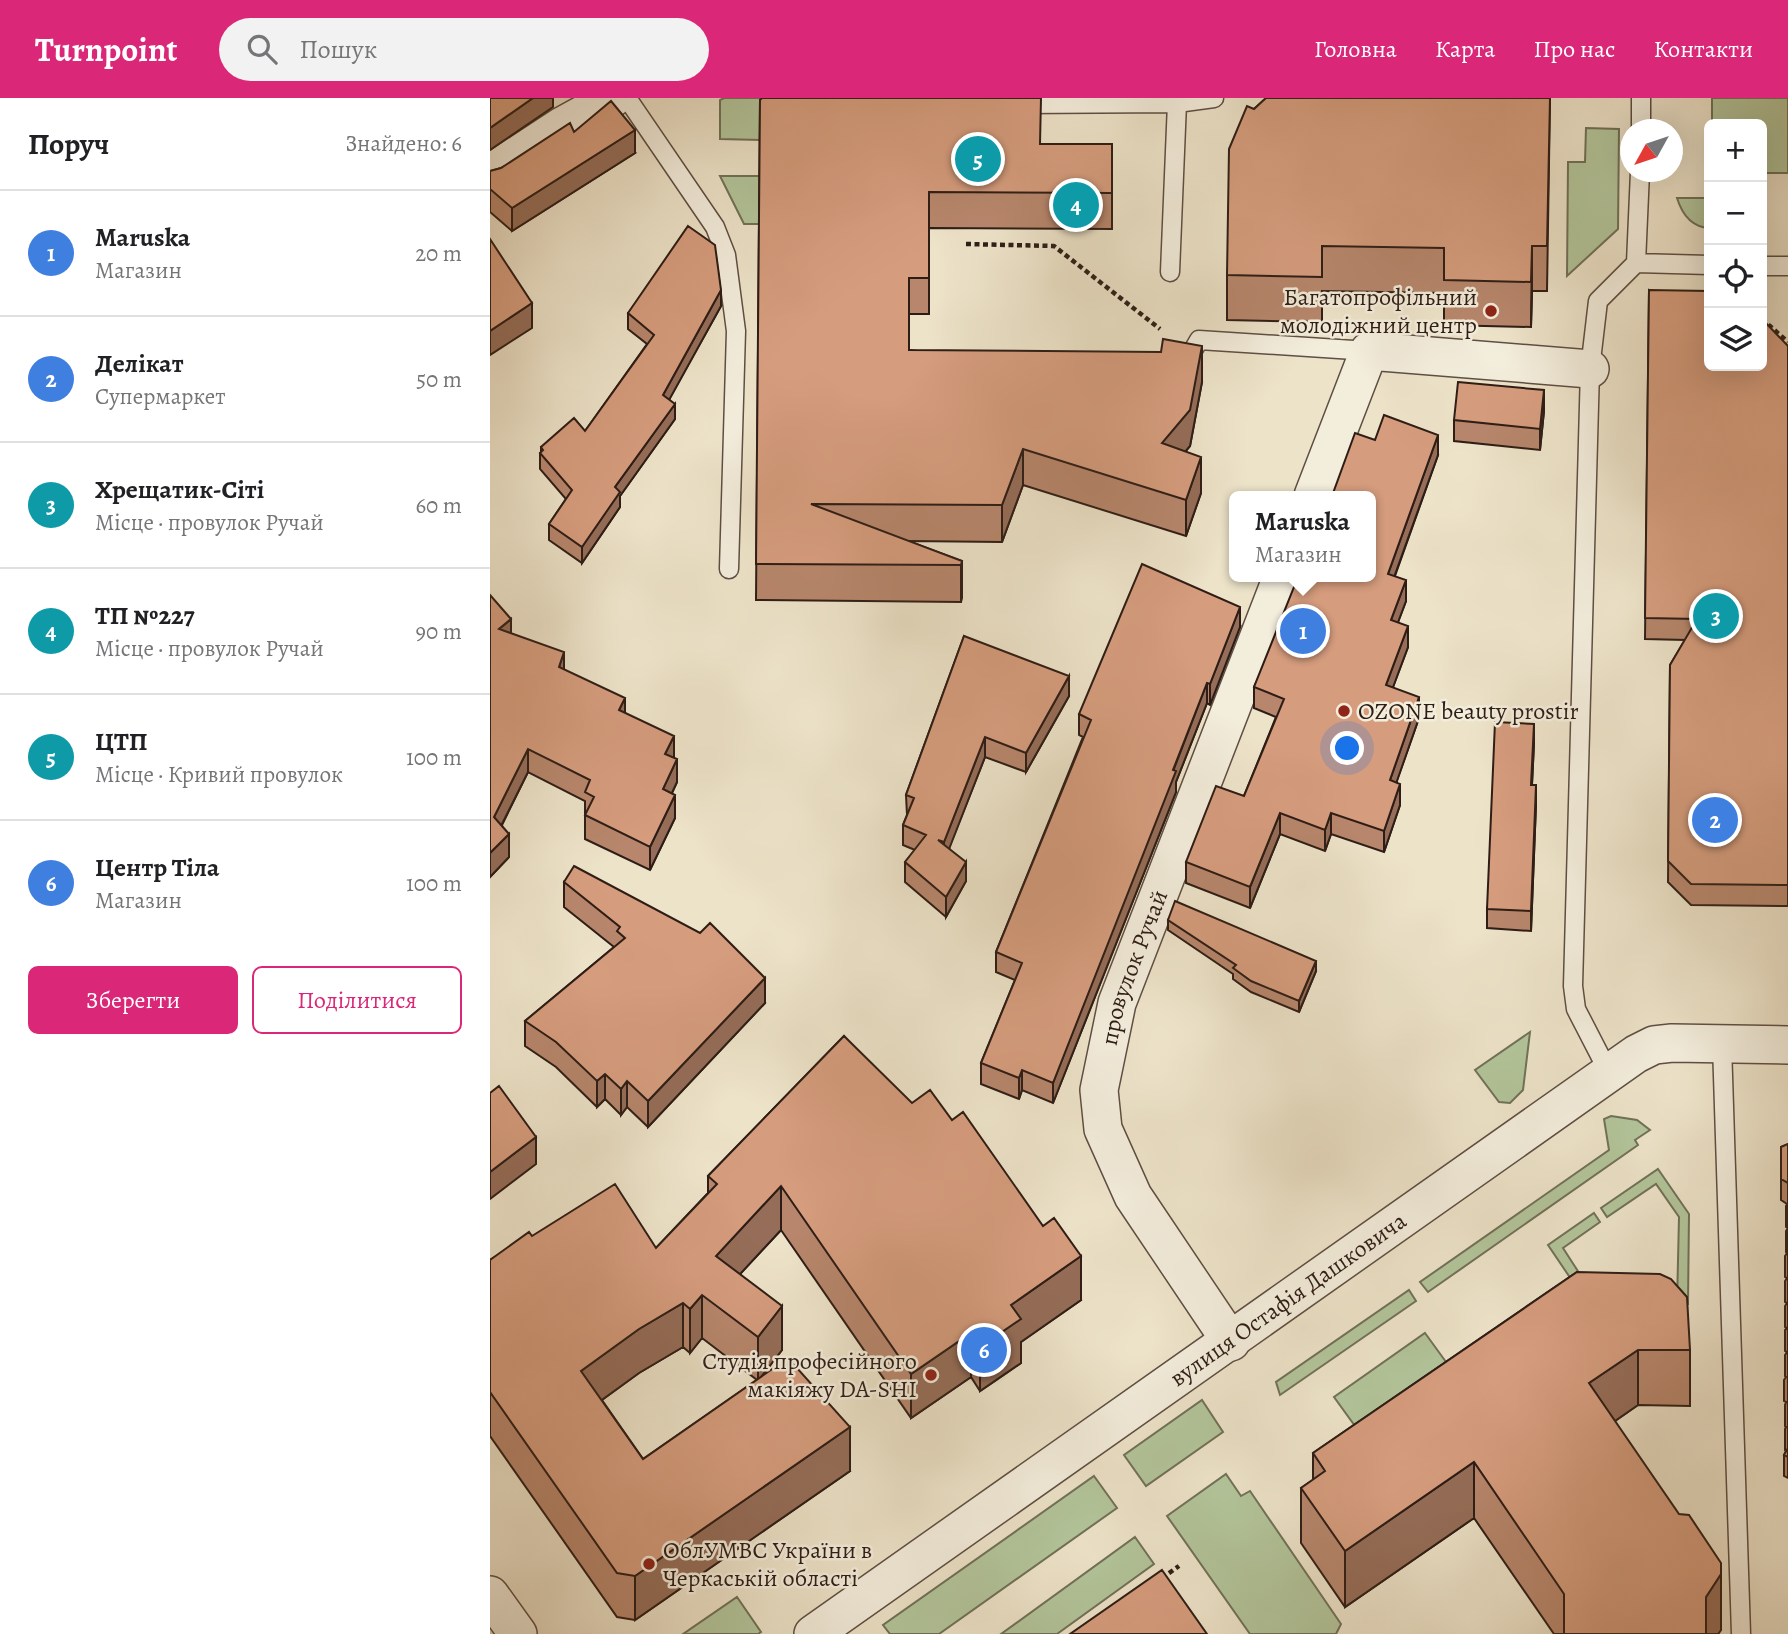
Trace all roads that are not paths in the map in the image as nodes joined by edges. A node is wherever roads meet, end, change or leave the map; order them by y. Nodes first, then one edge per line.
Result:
1 (613, 98) edge
2 (627, 98) edge
3 (1214, 98) edge
4 (1641, 98) edge
5 (1177, 103) junction
6 (995, 104) edge
7 (1640, 119) edge
8 (490, 173) edge
9 (1640, 182) edge
10 (1636, 263) junction
11 (1704, 265) edge
12 (1767, 266) edge
13 (1788, 266) edge
14 (1170, 272) dead end
15 (1369, 351) junction
16 (1164, 357) edge
17 (1590, 369) junction
18 (1315, 491) edge
19 (729, 569) dead end
20 (1280, 582) edge
21 (1722, 1045) junction
22 (1788, 1045) edge
23 (1609, 1073) junction
24 (1231, 1342) junction
25 (490, 1595) edge
26 (518, 1634) edge
27 (813, 1634) edge
28 (1741, 1634) edge

1 - 8 street
2 - 19 lane
3 - 5 lane
4 - 7 lane
5 - 6 lane
5 - 14 lane
9 - 10 lane
10 - 11 lane
10 - 17 lane
12 - 13 lane
15 - 16 lane
15 - 17 street
15 - 18 street
17 - 23 lane
20 - 24 street, провулок Ручай
21 - 22 street, вулиця Остафія Дашковича
21 - 23 street, вулиця Остафія Дашковича
21 - 28 lane
23 - 24 street, вулиця Остафія Дашковича
24 - 27 street, вулиця Остафія Дашковича
25 - 26 street

